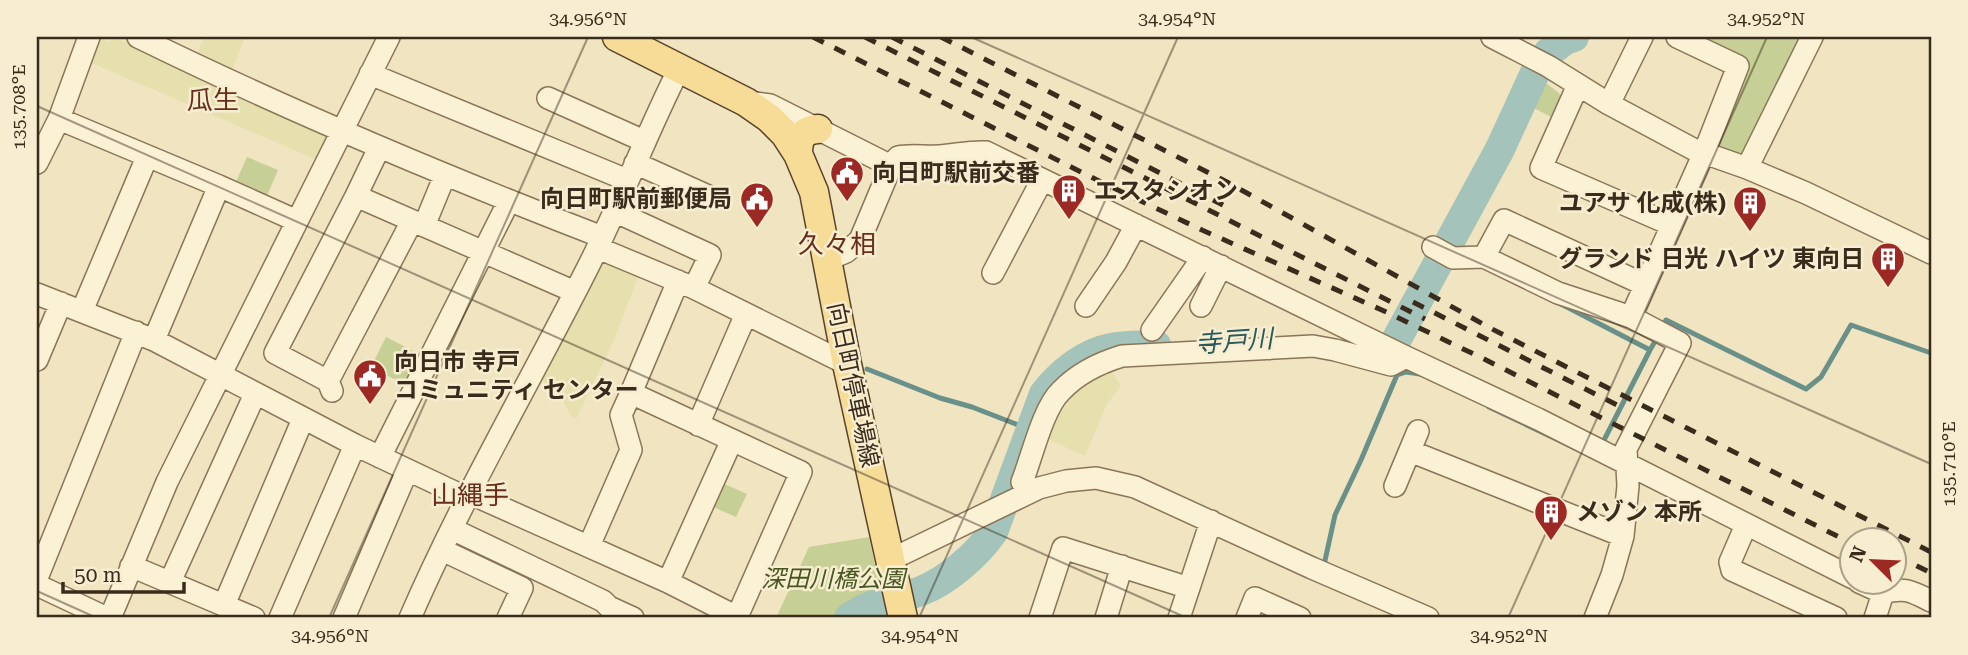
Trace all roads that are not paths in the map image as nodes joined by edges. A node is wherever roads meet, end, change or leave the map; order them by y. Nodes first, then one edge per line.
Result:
1 (89, 37) edge
2 (138, 37) edge
3 (389, 37) edge
4 (617, 37) edge
5 (1492, 37) edge
6 (1642, 37) edge
7 (1677, 37) edge
8 (1812, 37) edge
9 (679, 69) junction
10 (370, 74) junction
11 (1578, 85) junction
12 (548, 98) dead end
13 (746, 102) junction
14 (1609, 104) junction
15 (51, 120) edge
16 (818, 129) junction
17 (341, 132) junction
18 (645, 141) junction
19 (379, 148) junction
20 (1704, 153) junction
21 (798, 154) junction
22 (147, 157) junction
23 (37, 163) edge
24 (891, 166) junction
25 (1747, 168) junction
26 (631, 171) junction
27 (445, 175) junction
28 (1042, 180) junction
29 (219, 186) junction
30 (356, 196) junction
31 (708, 196) dead end
32 (509, 201) junction
33 (614, 211) junction
34 (297, 221) junction
35 (418, 224) junction
36 (1136, 225) junction
37 (1672, 225) junction
38 (600, 243) junction
39 (483, 252) junction
40 (1441, 252) dead end
41 (1931, 254) edge
42 (1484, 257) junction
43 (827, 260) junction
44 (1212, 261) junction
45 (993, 274) dead end
46 (686, 284) junction
47 (1645, 285) junction
48 (575, 292) junction
49 (37, 294) edge
50 (61, 303) junction
51 (1086, 306) dead end
52 (1201, 306) dead end
53 (82, 312) junction
54 (747, 314) junction
55 (1631, 317) junction
56 (1152, 330) dead end
57 (145, 336) junction
58 (1393, 350) junction
59 (37, 360) edge
60 (847, 364) junction
61 (222, 375) junction
62 (631, 393) junction
63 (255, 394) junction
64 (303, 419) junction
65 (698, 425) junction
66 (732, 440) junction
67 (355, 445) junction
68 (380, 457) junction
69 (1629, 466) junction
70 (407, 471) junction
71 (1022, 482) dead end
72 (1395, 486) dead end
73 (468, 495) junction
74 (1210, 521) junction
75 (1746, 525) junction
76 (452, 529) junction
77 (1623, 536) junction
78 (589, 546) junction
79 (442, 550) junction
80 (131, 566) junction
81 (1122, 566) junction
82 (1839, 571) edge
83 (37, 578) edge
84 (170, 582) junction
85 (668, 582) junction
86 (37, 585) edge
87 (1189, 588) junction
88 (897, 592) edge
89 (1909, 592) edge
90 (1882, 596) edge
91 (1931, 601) edge
92 (224, 605) junction
93 (606, 613) edge
94 (419, 615) edge
95 (1879, 617) edge
96 (109, 618) edge
97 (254, 618) edge
98 (280, 618) edge
99 (344, 618) edge
100 (508, 618) edge
101 (633, 618) edge
102 (1040, 618) edge
103 (1106, 618) edge
104 (1179, 618) edge
105 (1247, 618) edge
106 (1300, 618) edge
107 (1428, 618) edge
108 (1595, 618) edge
109 (1836, 618) edge

1 - 15 street
2 - 17 street
3 - 10 street
4 - 9 main road, 向日町停車場線
5 - 11 street
6 - 14 street
7 - 20 street
8 - 25 street
9 - 13 main road, 向日町停車場線
9 - 18 street
10 - 17 street
10 - 26 street
11 - 14 street
11 - 37 street
12 - 18 street
13 - 16 street
13 - 21 main road, 向日町停車場線
14 - 20 street
15 - 22 street
15 - 23 street
16 - 21 main road
16 - 24 street
17 - 19 street
17 - 34 street
18 - 26 street
19 - 27 street
19 - 30 street
20 - 25 street
20 - 37 street
21 - 43 main road, 向日町停車場線
22 - 29 street
22 - 53 street
24 - 28 street
24 - 43 street
25 - 41 street
26 - 31 street
26 - 33 street
27 - 32 street
27 - 35 street
28 - 36 street
28 - 45 street
29 - 34 street
29 - 57 street
30 - 35 street
30 - 35 street
32 - 38 street
32 - 39 street
33 - 38 street
33 - 46 street
34 - 61 street
35 - 39 street
36 - 44 street
36 - 51 street
37 - 47 street
38 - 46 street
38 - 48 street
39 - 48 street
39 - 68 street
40 - 42 street
42 - 47 street
42 - 55 street
43 - 60 main road, 向日町停車場線
44 - 52 street
44 - 56 street
44 - 58 street
46 - 54 street
46 - 62 street
47 - 55 street
48 - 73 street
49 - 50 street
50 - 53 street
50 - 59 street
53 - 57 street
54 - 60 street
54 - 65 street
55 - 69 street
57 - 61 street
57 - 83 street
58 - 69 street
58 - 71 street
60 - 88 main road, 向日町停車場線
61 - 63 street
61 - 80 street
62 - 65 street
62 - 78 street
63 - 64 street
63 - 84 street
64 - 67 street
64 - 92 street
65 - 66 street
66 - 85 street
66 - 85 street
67 - 68 street
67 - 98 street
68 - 70 street
69 - 75 street
69 - 77 street
70 - 73 street
70 - 99 street
72 - 77 street
73 - 76 street
73 - 78 street
74 - 87 street
74 - 88 street
74 - 107 street
75 - 82 street
75 - 109 street
76 - 79 street
76 - 93 street
77 - 108 street
78 - 85 street
79 - 94 street
79 - 100 street
80 - 84 street
80 - 96 street
81 - 87 street
81 - 102 street
81 - 103 street
84 - 92 street
86 - 96 street
87 - 104 street
89 - 91 street
90 - 95 street
92 - 97 street
93 - 101 street
105 - 106 street

